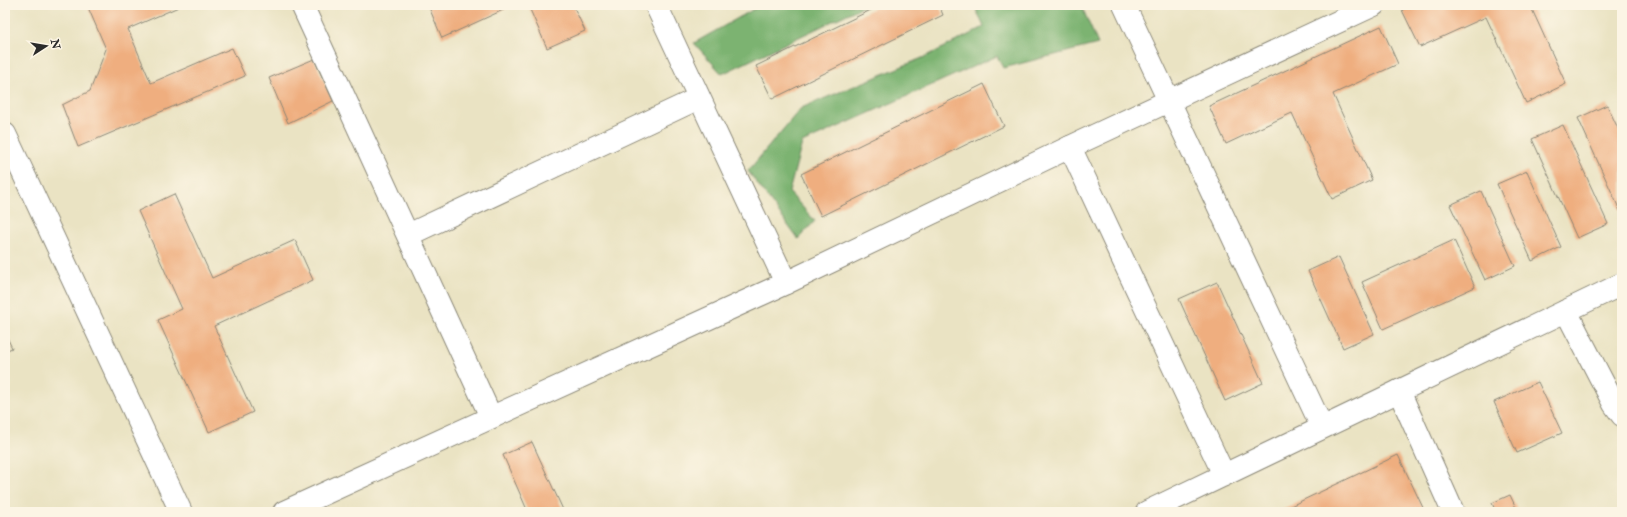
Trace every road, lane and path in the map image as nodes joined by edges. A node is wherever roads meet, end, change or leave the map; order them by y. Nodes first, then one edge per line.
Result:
1 (302, 5) edge
2 (656, 5) edge
3 (1124, 5) edge
4 (1374, 5) edge
5 (699, 98) junction
6 (1169, 101) junction
7 (5, 134) edge
8 (1070, 147) junction
9 (408, 235) junction
10 (786, 283) junction
11 (1622, 284) edge
12 (1566, 311) junction
13 (1399, 390) junction
14 (1622, 415) edge
15 (491, 416) junction
16 (1322, 427) junction
17 (1224, 475) junction
18 (181, 512) edge
19 (284, 512) edge
20 (1147, 512) edge
21 (1453, 512) edge

1 - 9 lane
2 - 5 lane
3 - 6 lane
4 - 6 lane
5 - 9 lane
5 - 10 lane
6 - 8 lane
6 - 16 lane
7 - 18 lane
8 - 10 lane
8 - 17 lane
9 - 15 lane
10 - 15 lane
11 - 12 lane
12 - 13 lane
12 - 14 lane
13 - 16 lane
13 - 21 lane
15 - 19 lane
16 - 17 lane
17 - 20 lane

